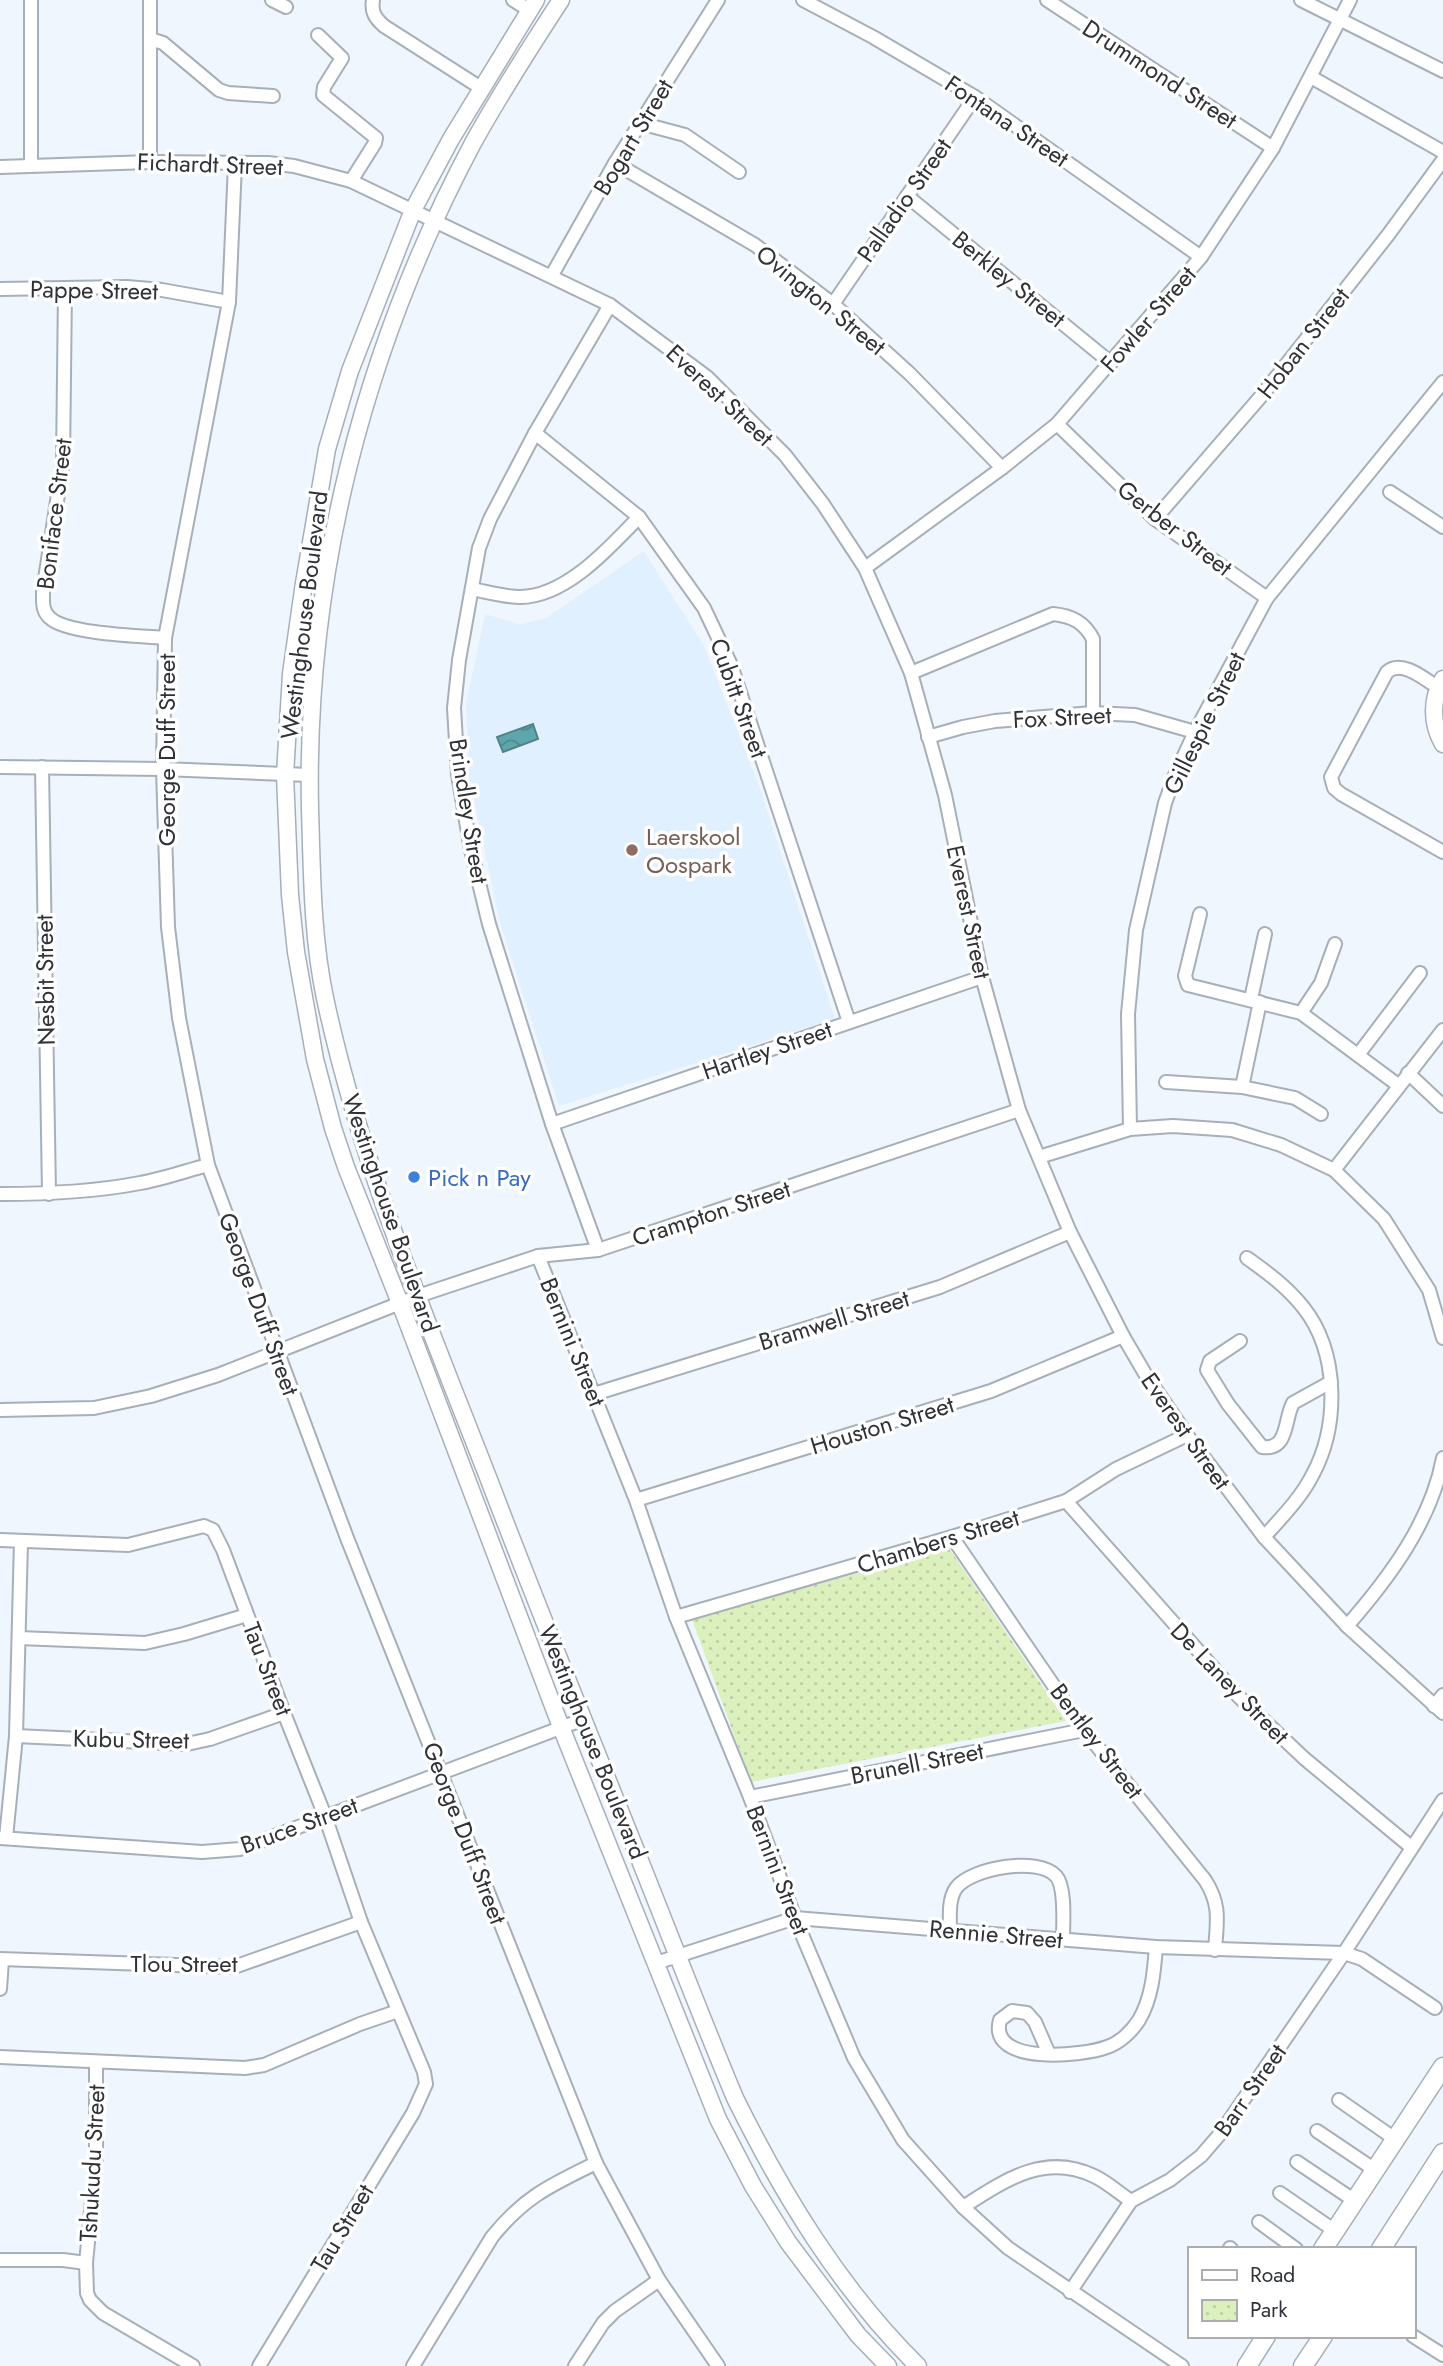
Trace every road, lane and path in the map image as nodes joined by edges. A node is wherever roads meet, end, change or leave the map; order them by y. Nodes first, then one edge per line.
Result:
1 (31, 0) edge
2 (150, 0) edge
3 (272, 0) edge
4 (373, 0) edge
5 (513, 0) edge
6 (561, 0) edge
7 (718, 0) edge
8 (803, 0) edge
9 (1046, 0) edge
10 (1301, 0) edge
11 (1350, 0) edge
12 (532, 5) edge
13 (286, 8) dead end
14 (1339, 20) junction
15 (318, 35) dead end
16 (150, 39) junction
17 (1443, 71) edge
18 (1311, 78) junction
19 (481, 88) junction
20 (273, 96) dead end
21 (975, 97) junction
22 (640, 124) junction
23 (1273, 148) junction
24 (1443, 152) edge
25 (1443, 160) edge
26 (150, 162) junction
27 (615, 163) junction
28 (31, 164) junction
29 (235, 164) junction
30 (0, 167) edge
31 (739, 172) dead end
32 (351, 181) junction
33 (907, 196) junction
34 (413, 210) junction
35 (435, 221) junction
36 (1201, 257) junction
37 (552, 275) junction
38 (0, 289) edge
39 (65, 289) junction
40 (229, 302) junction
41 (610, 304) junction
42 (833, 304) junction
43 (1111, 363) junction
44 (1443, 382) edge
45 (1057, 424) junction
46 (535, 433) junction
47 (1002, 468) junction
48 (1390, 492) dead end
49 (639, 517) junction
50 (1155, 519) junction
51 (1443, 527) edge
52 (865, 568) junction
53 (472, 589) junction
54 (1267, 598) junction
55 (165, 638) junction
56 (911, 673) junction
57 (1441, 686) edge
58 (1093, 713) junction
59 (1195, 732) junction
60 (928, 737) junction
61 (1443, 744) edge
62 (0, 767) edge
63 (42, 767) junction
64 (163, 769) junction
65 (285, 775) junction
66 (309, 775) junction
67 (1443, 852) edge
68 (1200, 914) dead end
69 (1265, 934) dead end
70 (1335, 944) dead end
71 (1420, 973) dead end
72 (982, 977) junction
73 (1256, 1000) junction
74 (1301, 1013) junction
75 (849, 1022) junction
76 (1443, 1030) edge
77 (1358, 1055) junction
78 (1408, 1073) junction
79 (1166, 1082) dead end
80 (1398, 1085) junction
81 (1241, 1087) junction
82 (1443, 1107) edge
83 (1019, 1110) junction
84 (1321, 1114) dead end
85 (552, 1124) junction
86 (1130, 1129) junction
87 (1039, 1157) junction
88 (208, 1165) junction
89 (1334, 1170) junction
90 (0, 1194) edge
91 (49, 1194) junction
92 (1070, 1233) junction
93 (598, 1250) junction
94 (538, 1256) junction
95 (1247, 1258) dead end
96 (418, 1296) junction
97 (400, 1303) junction
98 (1123, 1336) junction
99 (1443, 1338) edge
100 (1240, 1341) dead end
101 (276, 1350) junction
102 (1331, 1382) junction
103 (594, 1394) junction
104 (0, 1410) edge
105 (1187, 1435) junction
106 (1443, 1458) edge
107 (636, 1500) junction
108 (1066, 1501) junction
109 (1264, 1536) junction
110 (952, 1537) junction
111 (0, 1540) edge
112 (21, 1541) junction
113 (247, 1615) junction
114 (676, 1617) junction
115 (1347, 1626) junction
116 (19, 1637) junction
117 (1443, 1695) edge
118 (1438, 1710) edge
119 (284, 1713) junction
120 (584, 1719) junction
121 (561, 1727) junction
122 (1084, 1730) junction
123 (16, 1735) junction
124 (442, 1772) junction
125 (750, 1797) junction
126 (1443, 1800) edge
127 (325, 1816) junction
128 (3, 1838) edge
129 (1411, 1847) junction
130 (795, 1918) junction
131 (360, 1922) junction
132 (950, 1930) junction
133 (1063, 1939) junction
134 (1156, 1947) junction
135 (1215, 1950) junction
136 (1344, 1953) junction
137 (678, 1955) junction
138 (1, 1960) edge
139 (656, 1963) junction
140 (0, 1989) edge
141 (1434, 2008) dead end
142 (398, 2011) junction
143 (0, 2043) edge
144 (1049, 2054) dead end
145 (0, 2056) edge
146 (96, 2063) junction
147 (1443, 2067) edge
148 (1339, 2100) dead end
149 (1317, 2131) dead end
150 (1395, 2139) junction
151 (1443, 2153) edge
152 (1297, 2162) dead end
153 (596, 2163) junction
154 (1375, 2170) junction
155 (1280, 2193) dead end
156 (1131, 2201) junction
157 (1355, 2201) junction
158 (962, 2207) junction
159 (1259, 2222) dead end
160 (1335, 2231) junction
161 (1293, 2247) edge
162 (1324, 2247) edge
163 (1382, 2247) edge
164 (0, 2260) edge
165 (86, 2263) junction
166 (659, 2280) junction
167 (1070, 2292) junction
168 (1415, 2337) edge
169 (1265, 2338) edge
170 (1322, 2338) edge
171 (1443, 2356) edge
172 (193, 2366) edge
173 (259, 2366) edge
174 (413, 2366) edge
175 (575, 2366) edge
176 (718, 2366) edge
177 (888, 2366) edge
178 (918, 2366) edge
179 (1182, 2366) edge
180 (1247, 2366) edge
181 (1304, 2366) edge

1 - 28 street
2 - 16 street
3 - 13 street
4 - 19 street
5 - 12 street
6 - 35 street, Westinghouse Boulevard
7 - 22 street, Bogart Street
8 - 21 street, Fontana Street
9 - 23 street, Drummond Street
10 - 14 street
11 - 14 street, Fowler Street
12 - 19 street, Westinghouse Boulevard
14 - 17 street
14 - 18 street, Fowler Street
15 - 32 street
16 - 20 street
16 - 26 street
18 - 23 street, Fowler Street
18 - 24 street
19 - 34 street, Westinghouse Boulevard
21 - 33 street, Palladio Street
21 - 36 street, Fontana Street
22 - 27 street, Bogart Street
22 - 31 street
23 - 36 street, Fowler Street
25 - 50 street, Hoban Street
26 - 28 street, Fichardt Street
26 - 29 street, Fichardt Street
27 - 37 street, Bogart Street
27 - 42 street, Ovington Street
28 - 30 street, Fichardt Street
29 - 32 street, Fichardt Street
29 - 40 street, George Duff Street
32 - 34 street, Fichardt Street
33 - 42 street, Palladio Street
33 - 43 street, Berkley Street
34 - 35 street, Everest Street
34 - 65 street, Westinghouse Boulevard
35 - 37 street, Everest Street
35 - 66 street, Westinghouse Boulevard
36 - 43 street, Fowler Street
37 - 41 street, Everest Street
38 - 39 street, Pappe Street
39 - 40 street, Pappe Street
39 - 55 street, Boniface Street
40 - 55 street, George Duff Street
41 - 46 street, Brindley Street
41 - 52 street, Everest Street
42 - 47 street, Ovington Street
43 - 45 street, Fowler Street
44 - 54 street, Gillespie Street
45 - 47 street, Fowler Street
45 - 50 street, Gerber Street
46 - 49 street, Cubitt Street
46 - 53 street, Brindley Street
47 - 52 street, Fowler Street
48 - 51 street
49 - 53 street
49 - 75 street, Cubitt Street
50 - 54 street, Gerber Street
52 - 56 street, Everest Street
53 - 85 street, Brindley Street
54 - 59 street, Gillespie Street
55 - 64 street, George Duff Street
56 - 58 street
56 - 60 street, Everest Street
57 - 61 street
57 - 67 street
58 - 59 street, Fox Street
58 - 60 street, Fox Street
59 - 86 street, Gillespie Street
60 - 72 street, Everest Street
62 - 63 street
63 - 64 street
63 - 91 street, Nesbit Street
64 - 65 street
64 - 88 street, George Duff Street
65 - 66 street
65 - 97 street, Westinghouse Boulevard
66 - 96 street, Westinghouse Boulevard
68 - 73 street
69 - 73 street
70 - 74 street
71 - 77 street
72 - 75 street, Hartley Street
72 - 83 street, Everest Street
73 - 74 street
73 - 81 street
74 - 77 street
75 - 85 street, Hartley Street
76 - 78 street
77 - 80 street
78 - 80 street
78 - 82 street
79 - 81 street
80 - 89 street
81 - 84 street
83 - 87 street, Everest Street
83 - 93 street, Crampton Street
85 - 93 street, Brindley Street
86 - 87 street
86 - 89 street
87 - 92 street, Everest Street
88 - 91 street
88 - 101 street, George Duff Street
89 - 99 street
90 - 91 street
92 - 98 street, Everest Street
92 - 103 street, Bramwell Street
93 - 94 street, Crampton Street
94 - 96 street, Crampton Street
94 - 103 street, Bernini Street
95 - 102 street
96 - 97 street, Crampton Street
96 - 120 street, Westinghouse Boulevard
97 - 101 street, Crampton Street
97 - 121 street, Westinghouse Boulevard
98 - 105 street, Everest Street
98 - 107 street, Houston Street
100 - 102 street
101 - 104 street, Crampton Street
101 - 124 street, George Duff Street
102 - 109 street
103 - 107 street, Bernini Street
105 - 108 street, Chambers Street
105 - 109 street, Everest Street
106 - 115 street
107 - 114 street, Bernini Street
108 - 110 street, Chambers Street
108 - 129 street, De Laney Street
109 - 115 street, Everest Street
110 - 114 street, Chambers Street
110 - 122 street, Bentley Street
111 - 112 street, Tau Street
112 - 113 street, Tau Street
112 - 116 street
113 - 116 street
113 - 119 street, Tau Street
114 - 125 street, Bernini Street
115 - 118 street, Everest Street
116 - 123 street
117 - 118 street
119 - 123 street, Kubu Street
119 - 127 street, Tau Street
120 - 121 street, Bruce Street
120 - 137 street, Westinghouse Boulevard
121 - 124 street, Bruce Street
121 - 139 street, Westinghouse Boulevard
122 - 125 street, Brunell Street
122 - 135 street, Bentley Street
123 - 128 street
124 - 127 street, Bruce Street
124 - 153 street, George Duff Street
125 - 130 street, Bernini Street
126 - 129 street, Barr Street
127 - 128 street, Bruce Street
127 - 131 street, Tau Street
129 - 136 street, Barr Street
130 - 132 street, Rennie Street
130 - 137 street, Rennie Street
130 - 158 street, Bernini Street
131 - 138 street, Tlou Street
131 - 142 street, Tau Street
132 - 133 street, Rennie Street
132 - 133 street
133 - 134 street, Rennie Street
134 - 135 street, Rennie Street
134 - 144 street
135 - 136 street, Rennie Street
136 - 141 street
136 - 156 street, Barr Street
137 - 139 street, Rennie Street
137 - 178 street, Westinghouse Boulevard
138 - 140 street
139 - 177 street, Westinghouse Boulevard
142 - 146 street
142 - 173 street, Tau Street
143 - 145 street
145 - 146 street
146 - 165 street, Tshukudu Street
147 - 150 main road
148 - 150 street
149 - 154 street
150 - 154 main road
151 - 163 main road
152 - 157 street
153 - 166 street, George Duff Street
153 - 174 street
154 - 157 main road
155 - 160 street
156 - 158 street
156 - 167 street, Barr Street
157 - 160 main road
158 - 167 street, Bernini Street
159 - 161 street
160 - 162 main road
164 - 165 street
165 - 172 street, Tshukudu Street
166 - 175 street
166 - 176 street, George Duff Street
167 - 179 street, Bernini Street
168 - 171 street
169 - 180 main road
170 - 181 main road

